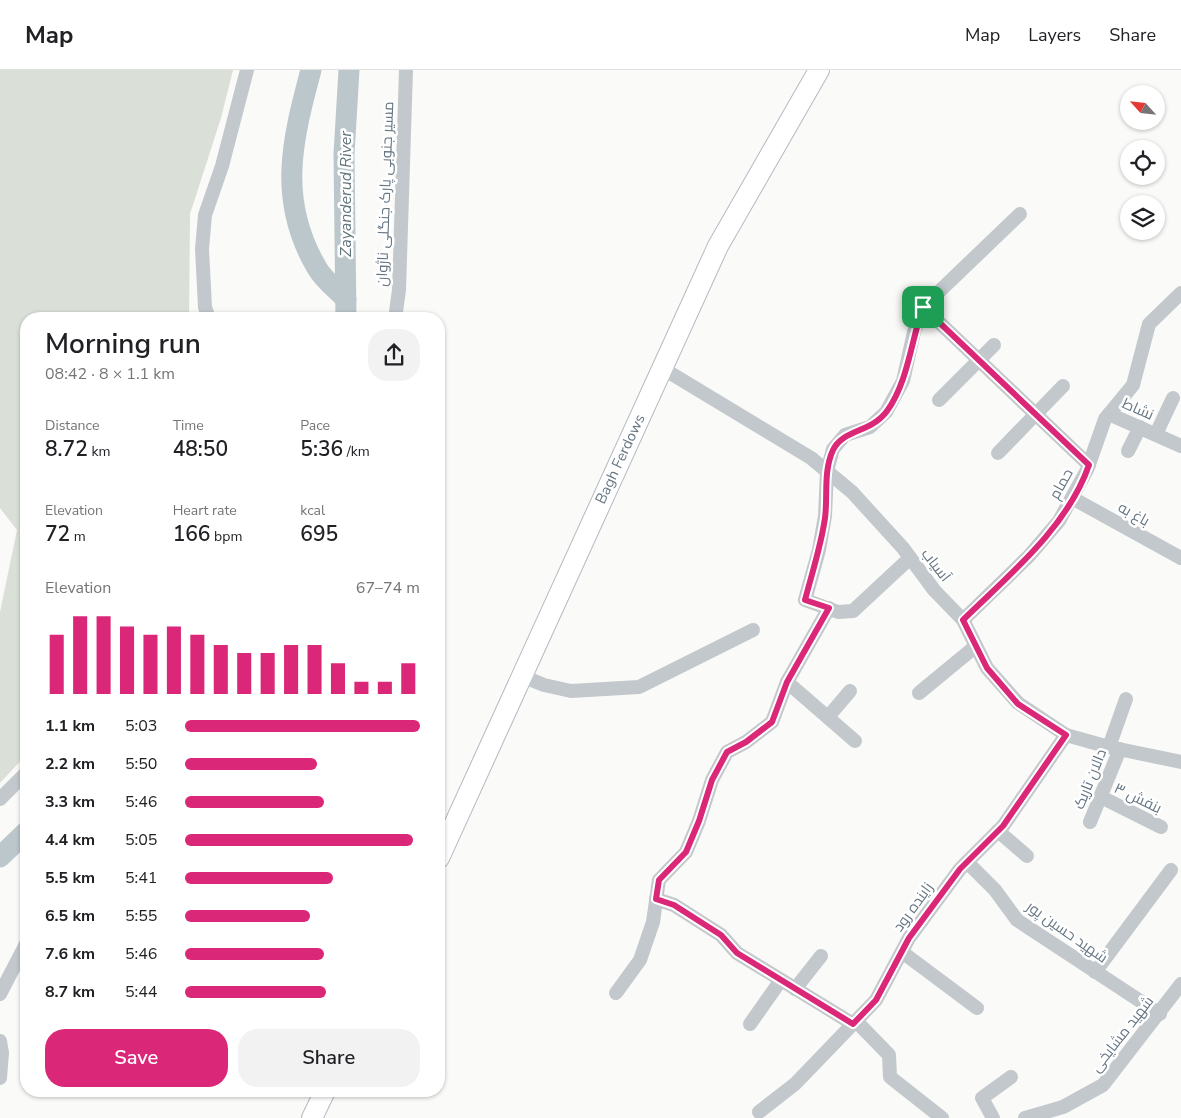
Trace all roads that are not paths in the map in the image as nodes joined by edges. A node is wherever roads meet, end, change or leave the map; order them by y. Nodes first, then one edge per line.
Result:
1 (247, 70) edge
2 (406, 70) edge
3 (819, 70) edge
4 (1020, 214) dead end
5 (1181, 293) edge
6 (923, 307) junction
7 (207, 312) edge
8 (396, 312) edge
9 (994, 345) dead end
10 (979, 360) junction
11 (662, 368) junction
12 (1064, 386) dead end
13 (1173, 398) dead end
14 (938, 400) dead end
15 (1110, 414) junction
16 (1036, 415) junction
17 (1140, 428) junction
18 (1156, 434) junction
19 (1181, 446) edge
20 (1128, 451) dead end
21 (998, 453) dead end
22 (1089, 465) junction
23 (827, 471) junction
24 (1072, 498) junction
25 (910, 558) junction
26 (1181, 558) edge
27 (829, 608) junction
28 (963, 620) junction
29 (753, 630) dead end
30 (976, 646) junction
31 (522, 676) junction
32 (787, 682) junction
33 (850, 691) dead end
34 (919, 693) dead end
35 (1126, 700) dead end
36 (828, 717) junction
37 (1066, 735) junction
38 (855, 741) dead end
39 (1115, 748) junction
40 (1181, 762) edge
41 (20, 779) edge
42 (1100, 797) junction
43 (0, 799) edge
44 (1090, 822) dead end
45 (1161, 827) dead end
46 (998, 831) junction
47 (445, 845) edge
48 (1027, 856) dead end
49 (967, 862) junction
50 (1171, 870) dead end
51 (656, 899) junction
52 (902, 952) junction
53 (20, 956) edge
54 (821, 956) dead end
55 (1095, 972) junction
56 (780, 980) junction
57 (1181, 984) edge
58 (795, 989) junction
59 (616, 993) dead end
60 (0, 994) edge
61 (977, 1008) dead end
62 (1160, 1014) junction
63 (854, 1023) junction
64 (750, 1024) dead end
65 (0, 1041) edge
66 (1011, 1077) dead end
67 (0, 1078) edge
68 (322, 1097) edge
69 (759, 1112) dead end
70 (1067, 1112) edge
71 (312, 1118) edge
72 (942, 1118) edge
73 (993, 1118) edge
74 (1025, 1118) edge

1 - 7 street
2 - 8 street, مسیر جنوبی پارک جنگلی ناژوان
3 - 11 street, Bagh Ferdows
4 - 6 street
5 - 15 street, حمام
6 - 10 street
6 - 23 street
9 - 10 street
10 - 14 street
10 - 16 street
11 - 23 street, آسیاب
11 - 31 street, Bagh Ferdows
12 - 16 street
13 - 18 street
15 - 17 street, نشاط
15 - 22 street, حمام
16 - 21 street
16 - 22 street
17 - 18 street, نشاط
17 - 20 street
18 - 19 street, نشاط
22 - 24 street, حمام
23 - 25 street, آسیاب
23 - 27 street
24 - 26 street, باغ به
24 - 28 street, حمام
25 - 27 street
25 - 28 street, آسیاب
27 - 32 street
28 - 30 street, آسیاب
29 - 31 street
30 - 34 street
30 - 37 street, آسیاب
31 - 47 street, Bagh Ferdows
32 - 36 street
32 - 51 street
33 - 36 street
35 - 39 street, دالان تاریک
36 - 38 street
37 - 39 street, آسیاب
37 - 46 street, زاینده رود
39 - 40 street, آسیاب
39 - 42 street, دالان تاریک
41 - 43 street
42 - 44 street, دالان تاریک
42 - 45 street, بنفش ۳
46 - 48 street
46 - 49 street, زاینده رود
49 - 52 street, زاینده رود
49 - 55 street, شهید حسین پور
50 - 55 street
51 - 56 street
51 - 59 street
52 - 61 street
52 - 63 street, زاینده رود
53 - 60 street
54 - 58 street
55 - 62 street, شهید حسین پور
56 - 58 street
56 - 64 street
57 - 62 street, شهید مشایخی
58 - 63 street
62 - 70 street, شهید مشایخی
63 - 69 street, زاینده رود
63 - 72 street
65 - 67 street
66 - 73 street
68 - 71 street
70 - 74 street, شهید مشایخی

